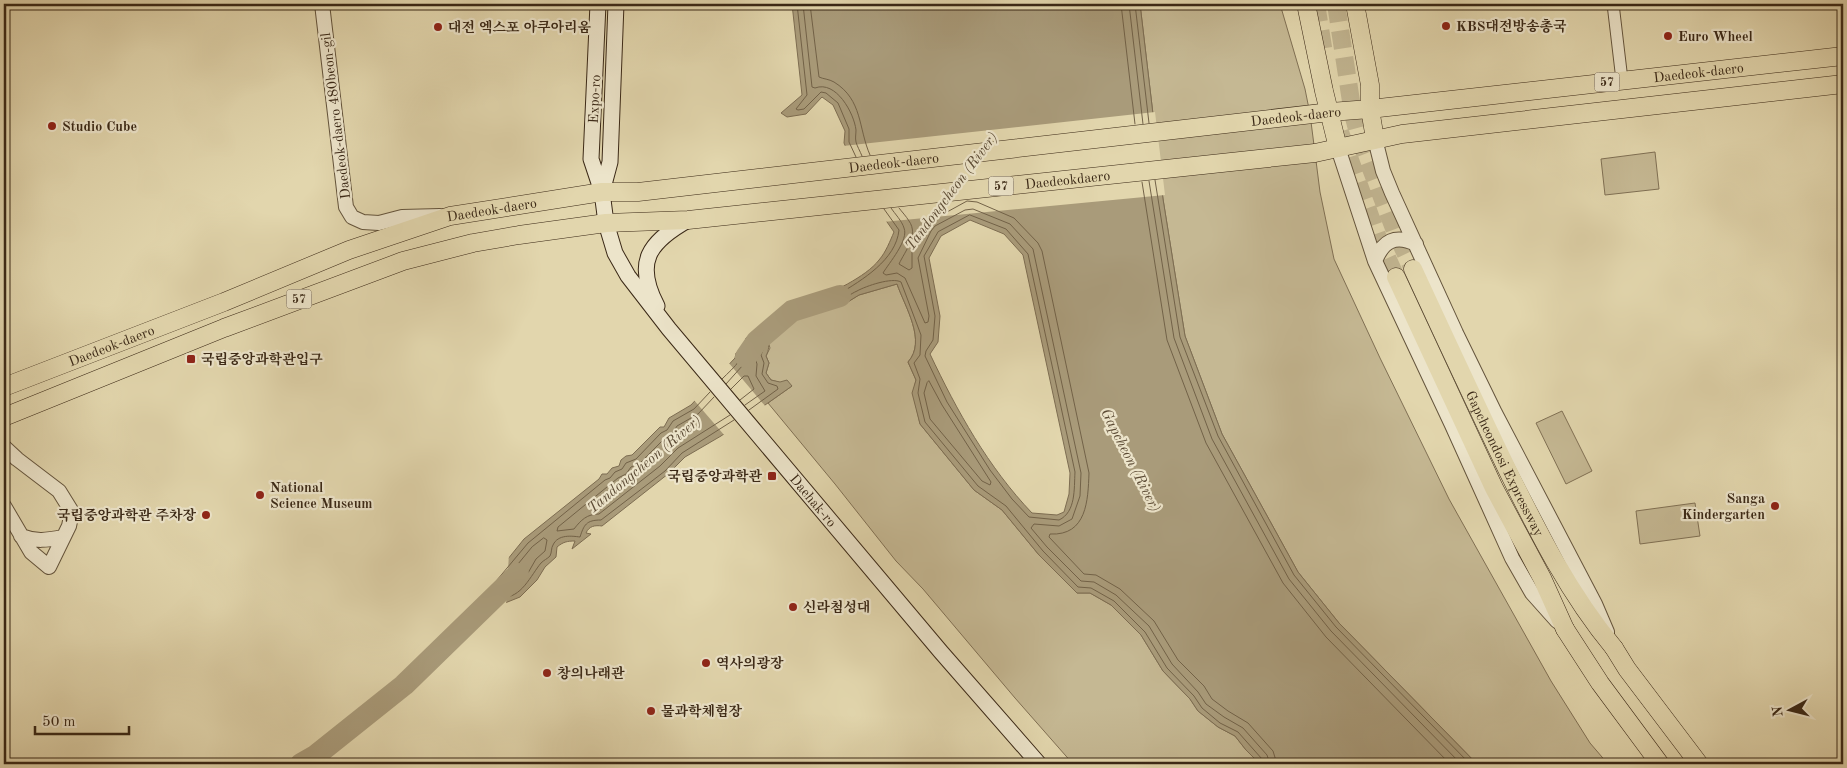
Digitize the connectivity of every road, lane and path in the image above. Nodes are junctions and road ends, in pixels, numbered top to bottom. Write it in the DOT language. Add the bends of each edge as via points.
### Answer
graph roads {
  1 [pos="322,4"];
  2 [pos="598,4"];
  3 [pos="616,4"];
  4 [pos="1306,4"];
  5 [pos="1355,4"];
  6 [pos="1613,4"];
  7 [pos="1843,56"];
  8 [pos="1622,80"];
  9 [pos="1843,84"];
  10 [pos="1370,109"];
  11 [pos="1330,112"];
  12 [pos="1375,139"];
  13 [pos="1338,148"];
  14 [pos="1315,153"];
  15 [pos="602,192"];
  16 [pos="450,216"];
  17 [pos="688,220"];
  18 [pos="640,222"];
  19 [pos="606,223"];
  20 [pos="1416,244"];
  21 [pos="1375,261"];
  22 [pos="1413,269"];
  23 [pos="1396,277"];
  24 [pos="669,329"];
  25 [pos="4,387"];
  26 [pos="4,417"];
  27 [pos="4,447"];
  28 [pos="4,506"];
  29 [pos="21,536"];
  30 [pos="63,537"];
  31 [pos="1565,628"];
  32 [pos="1614,648"];
  33 [pos="1039,764"];
  34 [pos="1660,764"];
  35 [pos="1699,764"];
  1 -- 16 [label="street, Daedeok-daero 480beon-gil" via="346,207 352,217 379,223 402,217"];
  2 -- 15 [label="main road, Expo-ro" via="591,158"];
  3 -- 15 [label="main road, Expo-ro" via="610,162"];
  4 -- 11 [label="main road"];
  5 -- 10 [label="main road" via="1370,86"];
  6 -- 8 [label="street"];
  7 -- 8 [label="main road, Daedeok-daero / 57"];
  8 -- 10 [label="main road, Daedeok-daero / 57"];
  9 -- 12 [label="main road, Daedeok-daero / 57"];
  10 -- 11 [label="main road, Daedeok-daero / 57"];
  10 -- 12 [label="main road"];
  11 -- 13 [label="main road"];
  11 -- 15 [label="main road, Daedeok-daero / 57" via="638,192"];
  12 -- 13 [label="main road, Daedeok-daero / 57"];
  12 -- 20 [label="street" via="1383,171"];
  13 -- 14 [label="main road, Daedeok-daero / 57"];
  13 -- 21 [label="street"];
  14 -- 17 [label="main road, Daedeokdaero / 57"];
  15 -- 16 [label="main road, Daedeok-daero / 57"];
  15 -- 19 [label="main road, Expo-ro"];
  16 -- 25 [label="main road, Daedeok-daero / 57" via="349,250"];
  17 -- 18 [label="main road, Daedeokdaero / 57"];
  17 -- 24 [label="main road" via="668,231 647,256 646,274 651,295"];
  18 -- 19 [label="main road, Daedeok-daero / 57"];
  19 -- 24 [label="main road, Daehak-ro" via="615,253 628,276"];
  19 -- 26 [label="main road, Daedeok-daero / 57" via="473,243 403,261 224,328"];
  20 -- 21 [label="street" via="1397,240 1388,242 1379,249"];
  20 -- 32 [label="street" via="1474,369 1595,604"];
  21 -- 31 [label="street" via="1512,558 1532,593"];
  22 -- 32 [label="main road, Gapcheondosi Expressway" via="1545,546 1591,620"];
  23 -- 31 [label="main road, Gapcheondosi Expressway" via="1490,480"];
  24 -- 33 [label="main road, Daehak-ro"];
  27 -- 30 [label="street" via="59,491 66,501 72,512"];
  28 -- 29 [label="street"];
  29 -- 30 [label="street" via="32,541"];
  29 -- 30 [label="street" via="31,552 49,567"];
  31 -- 34 [label="main road, Gapcheondosi Expressway" via="1600,683"];
  32 -- 35 [label="main road, Gapcheondosi Expressway"];
}
